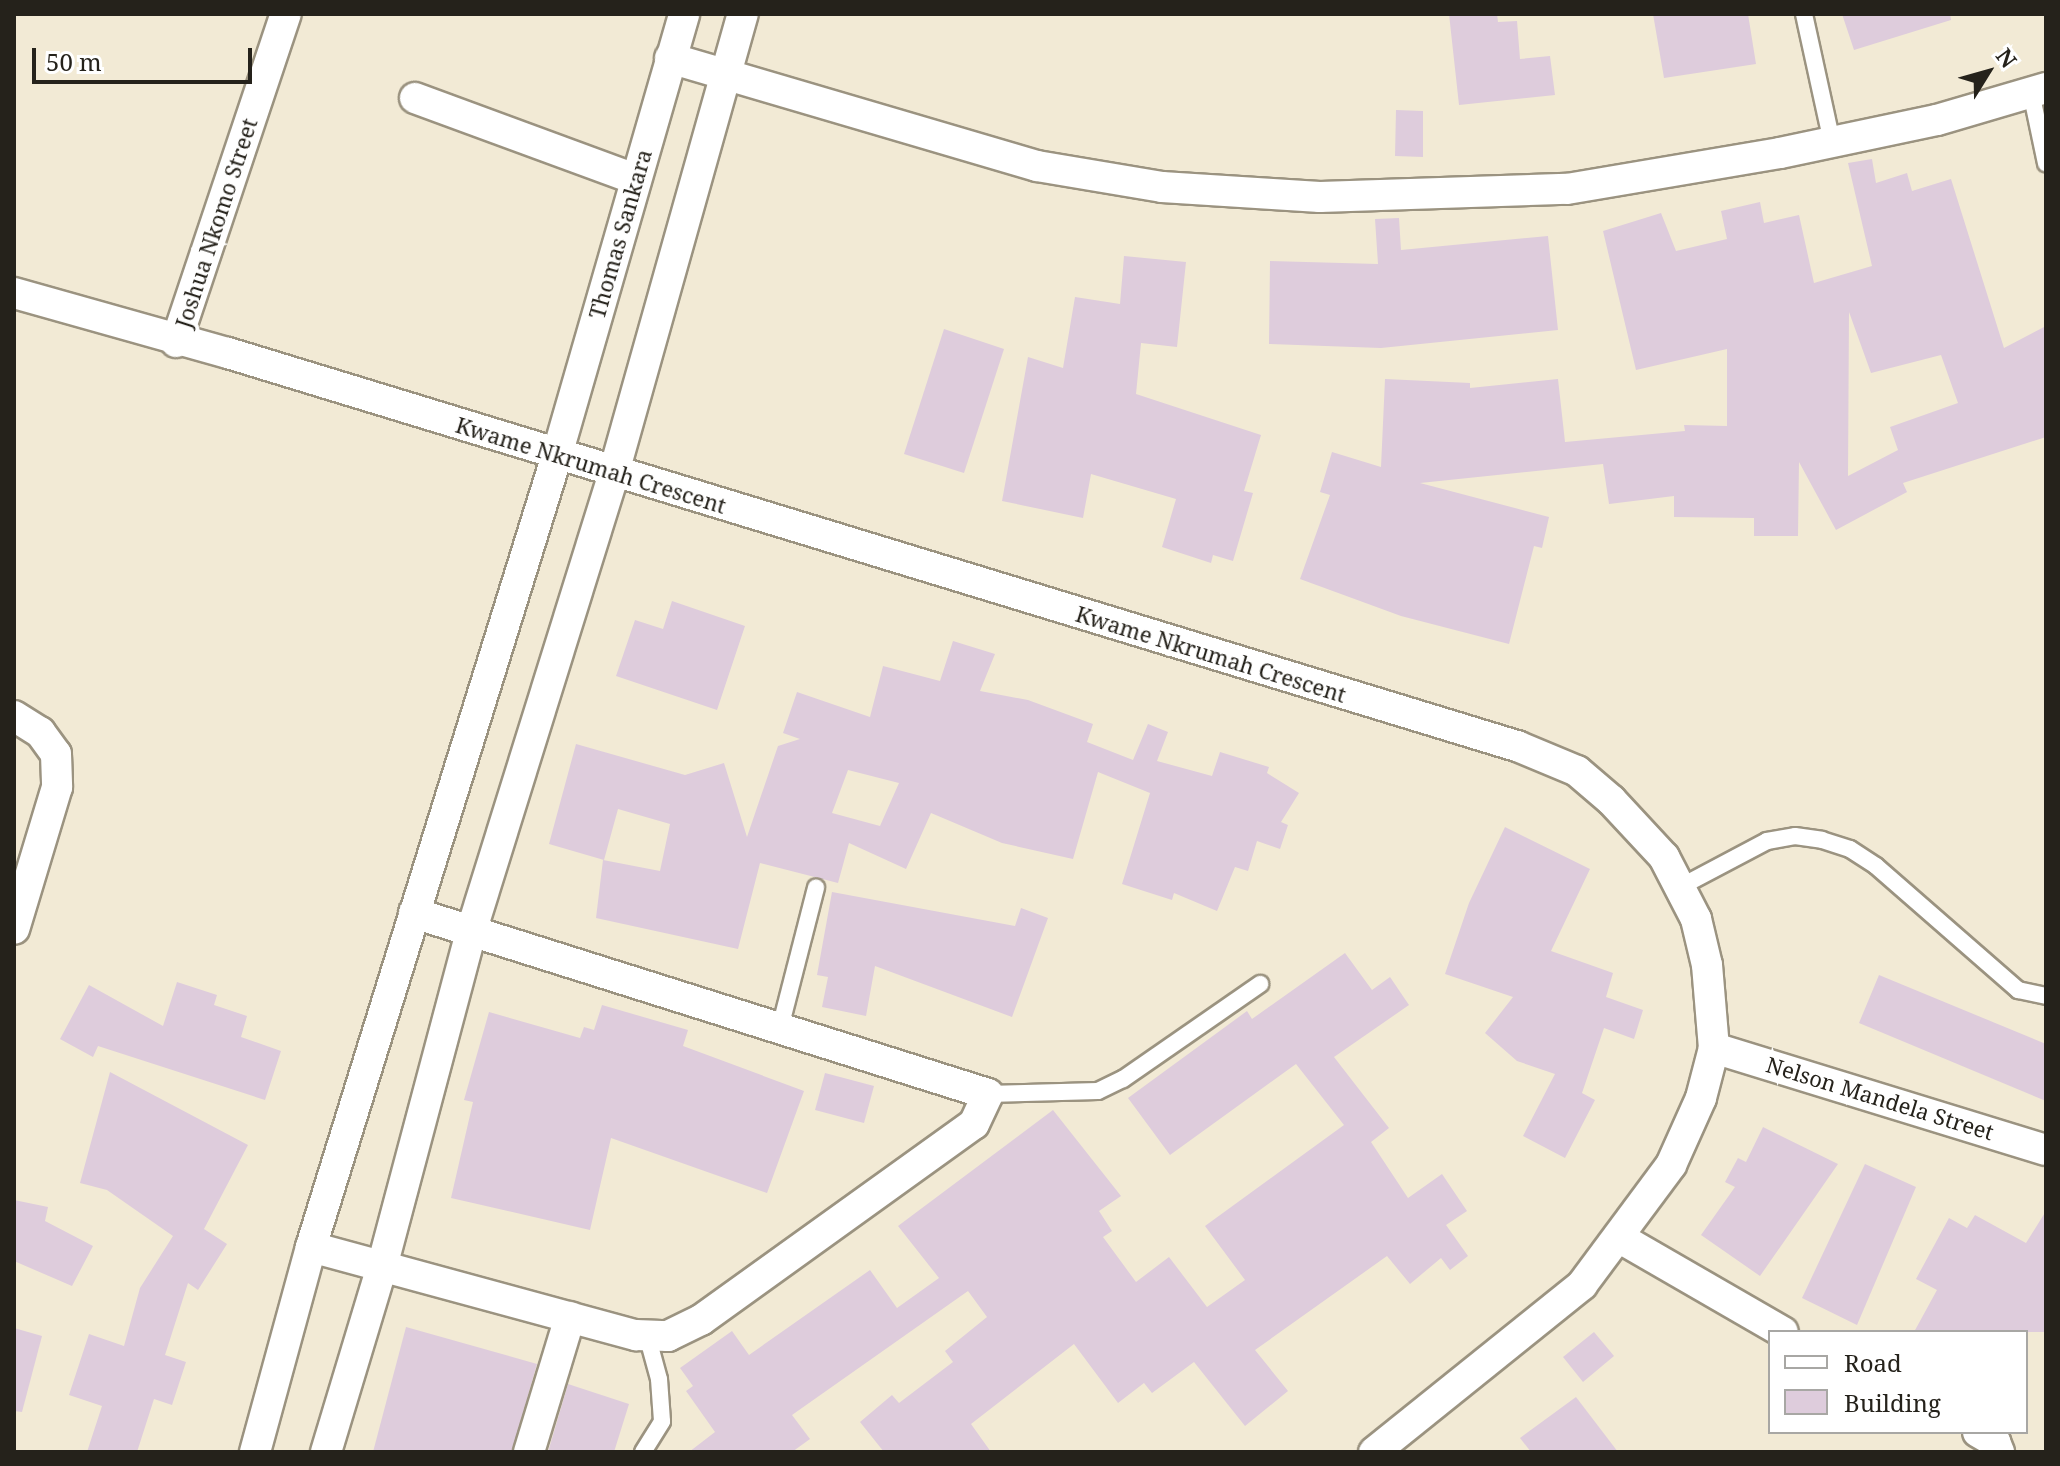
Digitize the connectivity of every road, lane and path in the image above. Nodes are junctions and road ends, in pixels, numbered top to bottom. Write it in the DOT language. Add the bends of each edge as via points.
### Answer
graph roads {
  1 [pos="286,14"];
  2 [pos="684,14"];
  3 [pos="743,14"];
  4 [pos="1804,14"];
  5 [pos="670,58"];
  6 [pos="724,74"];
  7 [pos="2038,90"];
  8 [pos="415,98"];
  9 [pos="1832,142"];
  10 [pos="2046,163"];
  11 [pos="635,179"];
  12 [pos="14,293"];
  13 [pos="176,342"];
  14 [pos="557,455"];
  15 [pos="614,472"];
  16 [pos="14,716"];
  17 [pos="1682,886"];
  18 [pos="816,888"];
  19 [pos="414,913"];
  20 [pos="14,929"];
  21 [pos="472,929"];
  22 [pos="1260,984"];
  23 [pos="2046,996"];
  24 [pos="780,1028"];
  25 [pos="1714,1048"];
  26 [pos="988,1094"];
  27 [pos="2046,1150"];
  28 [pos="1620,1238"];
  29 [pos="311,1247"];
  30 [pos="383,1263"];
  31 [pos="570,1317"];
  32 [pos="1780,1330"];
  33 [pos="647,1335"];
  34 [pos="1981,1434"];
  35 [pos="255,1452"];
  36 [pos="326,1452"];
  37 [pos="529,1452"];
  38 [pos="643,1452"];
  39 [pos="1374,1452"];
  40 [pos="1999,1452"];
  1 -- 13 [label="street, Joshua Nkomo Street"];
  2 -- 5 [label="street, Thomas Sankara"];
  3 -- 6 [label="street"];
  4 -- 9 [label="lane"];
  5 -- 6 [label="street"];
  5 -- 11 [label="street, Thomas Sankara"];
  6 -- 9 [label="street" via="1037,166 1162,187 1320,197 1567,189"];
  6 -- 15 [label="street"];
  7 -- 9 [label="street"];
  7 -- 10 [label="lane"];
  8 -- 11 [label="street"];
  11 -- 14 [label="street, Thomas Sankara"];
  12 -- 13 [label="street, Kwame Nkrumah Crescent"];
  13 -- 14 [label="street, Kwame Nkrumah Crescent"];
  14 -- 15 [label="street, Kwame Nkrumah Crescent"];
  14 -- 19 [label="street, Thomas Sankara"];
  15 -- 17 [label="street, Kwame Nkrumah Crescent" via="1517,746 1577,771 1639,825"];
  15 -- 21 [label="street"];
  16 -- 20 [label="street" via="40,732 56,754 57,787"];
  17 -- 23 [label="lane" via="1767,841 1795,836 1822,840 1850,849 1876,866 2018,990"];
  17 -- 25 [label="street, Kwame Nkrumah Crescent" via="1707,965"];
  18 -- 24 [label="lane"];
  19 -- 21 [label="street"];
  19 -- 29 [label="street, Thomas Sankara"];
  21 -- 24 [label="street"];
  21 -- 30 [label="street"];
  22 -- 26 [label="lane" via="1098,1091"];
  24 -- 26 [label="street"];
  25 -- 27 [label="street, Nelson Mandela Street"];
  25 -- 28 [label="street, Kwame Nkrumah Crescent" via="1701,1098 1671,1165"];
  26 -- 33 [label="street" via="974,1124 701,1320 668,1336"];
  28 -- 32 [label="street"];
  28 -- 39 [label="street, Kwame Nkrumah Crescent" via="1582,1285"];
  29 -- 30 [label="street"];
  29 -- 35 [label="street, Thomas Sankara"];
  30 -- 31 [label="street"];
  30 -- 36 [label="street"];
  31 -- 33 [label="street"];
  31 -- 37 [label="street"];
  33 -- 38 [label="lane" via="659,1379 662,1421"];
  34 -- 40 [label="street" via="1995,1442"];
}
